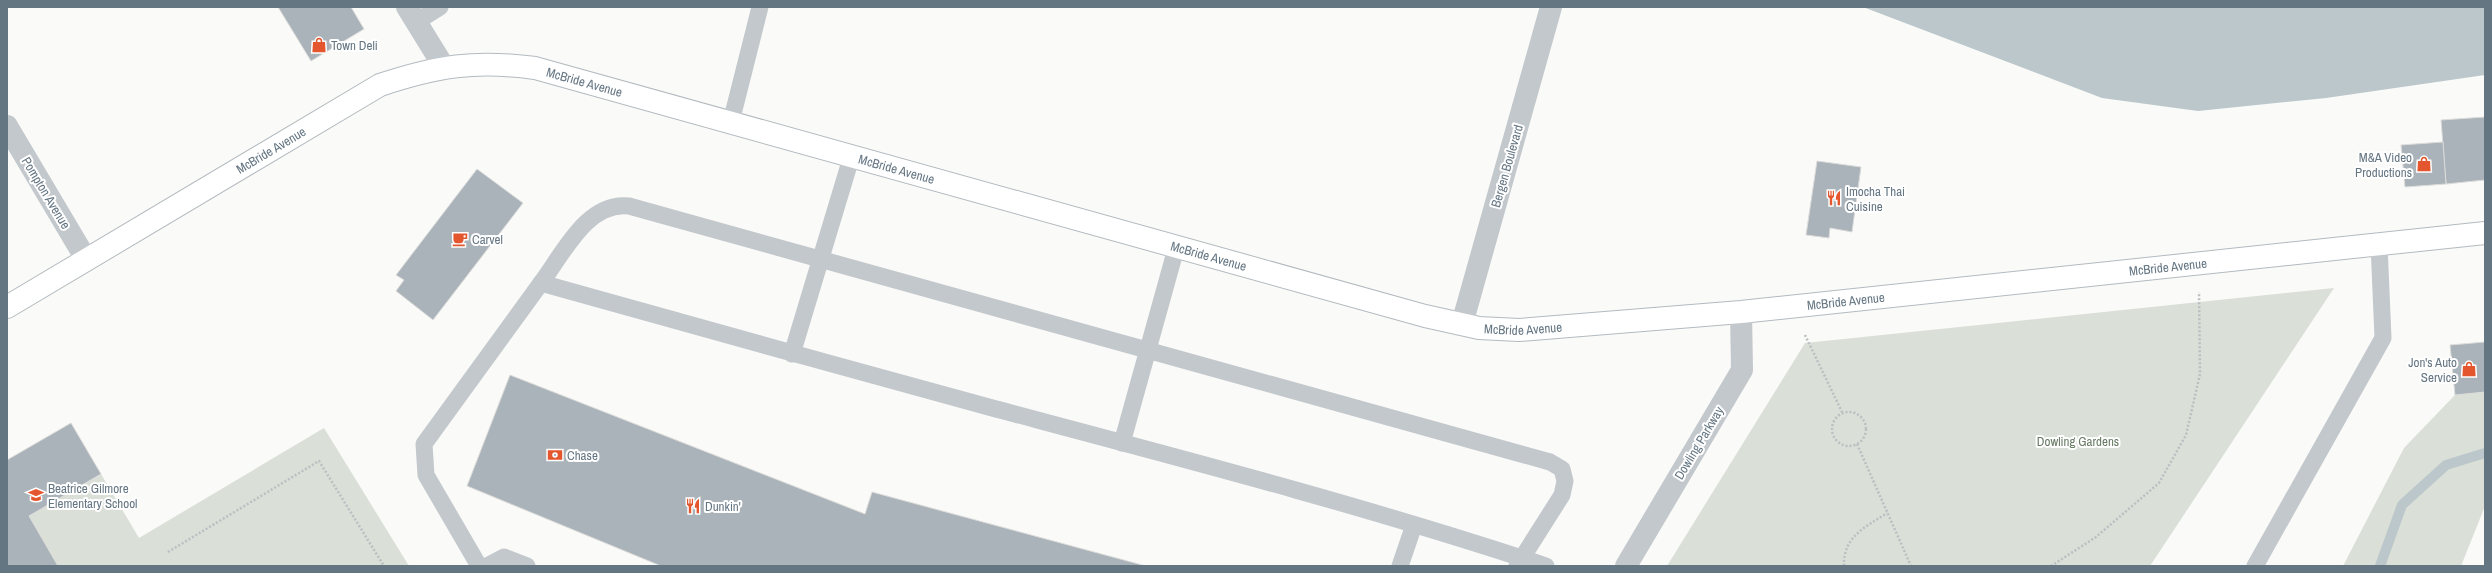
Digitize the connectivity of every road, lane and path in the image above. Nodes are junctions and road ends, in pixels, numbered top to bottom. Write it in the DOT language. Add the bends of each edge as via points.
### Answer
graph roads {
  1 [pos="440,7"];
  2 [pos="760,7"];
  3 [pos="1551,7"];
  4 [pos="412,14"];
  5 [pos="444,67"];
  6 [pos="731,122"];
  7 [pos="7,126"];
  8 [pos="852,155"];
  9 [pos="2485,233"];
  10 [pos="2379,244"];
  11 [pos="1177,245"];
  12 [pos="820,258"];
  13 [pos="86,259"];
  14 [pos="2199,264"];
  15 [pos="541,283"];
  16 [pos="1792,306"];
  17 [pos="7,307"];
  18 [pos="1741,312"];
  19 [pos="1462,324"];
  20 [pos="1148,348"];
  21 [pos="792,354"];
  22 [pos="1843,414"];
  23 [pos="1122,443"];
  24 [pos="1857,444"];
  25 [pos="1887,513"];
  26 [pos="1414,525"];
  27 [pos="168,552"];
  28 [pos="1519,562"];
  29 [pos="384,566"];
  30 [pos="479,566"];
  31 [pos="487,566"];
  32 [pos="527,566"];
  33 [pos="1400,566"];
  34 [pos="1546,566"];
  35 [pos="1626,566"];
  36 [pos="1844,566"];
  37 [pos="1911,566"];
  38 [pos="2051,566"];
  39 [pos="2255,566"];
  1 -- 4 [label="lane"];
  2 -- 6 [label="lane"];
  3 -- 19 [label="street, Bergen Boulevard"];
  4 -- 5 [label="street"];
  5 -- 6 [label="main road, McBride Avenue" via="479,63 535,68"];
  5 -- 13 [label="main road, McBride Avenue" via="380,85"];
  6 -- 8 [label="main road, McBride Avenue"];
  7 -- 13 [label="street, Pompton Avenue"];
  8 -- 11 [label="main road, McBride Avenue"];
  8 -- 12 [label="lane"];
  9 -- 10 [label="main road, McBride Avenue"];
  10 -- 14 [label="main road, McBride Avenue"];
  10 -- 39 [label="lane" via="2383,338"];
  11 -- 19 [label="main road, McBride Avenue"];
  11 -- 20 [label="lane"];
  12 -- 15 [label="lane" via="619,204 608,206 594,214"];
  12 -- 20 [label="lane"];
  12 -- 21 [label="lane"];
  13 -- 17 [label="main road, McBride Avenue"];
  14 -- 16 [label="main road, McBride Avenue"];
  14 -- 38 [label="path" via="2200,374 2186,434 2159,483 2096,536"];
  15 -- 21 [label="lane"];
  15 -- 30 [label="lane" via="424,444 426,474"];
  16 -- 18 [label="main road, McBride Avenue"];
  16 -- 22 [label="path"];
  18 -- 19 [label="main road, McBride Avenue" via="1519,330 1479,328"];
  18 -- 35 [label="street, Dowling Parkway" via="1742,370"];
  20 -- 23 [label="lane"];
  20 -- 28 [label="lane" via="1550,462 1562,469 1565,482 1562,495"];
  21 -- 23 [label="lane"];
  22 -- 24 [label="path" via="1854,413 1863,420 1864,436"];
  22 -- 24 [label="path" via="1833,425 1834,436 1841,444"];
  23 -- 26 [label="lane"];
  24 -- 25 [label="path"];
  25 -- 36 [label="path" via="1854,535 1843,553"];
  25 -- 37 [label="path"];
  26 -- 28 [label="lane"];
  26 -- 33 [label="lane"];
  27 -- 29 [label="path" via="319,461"];
  28 -- 34 [label="lane"];
  31 -- 32 [label="lane" via="504,557"];
}
